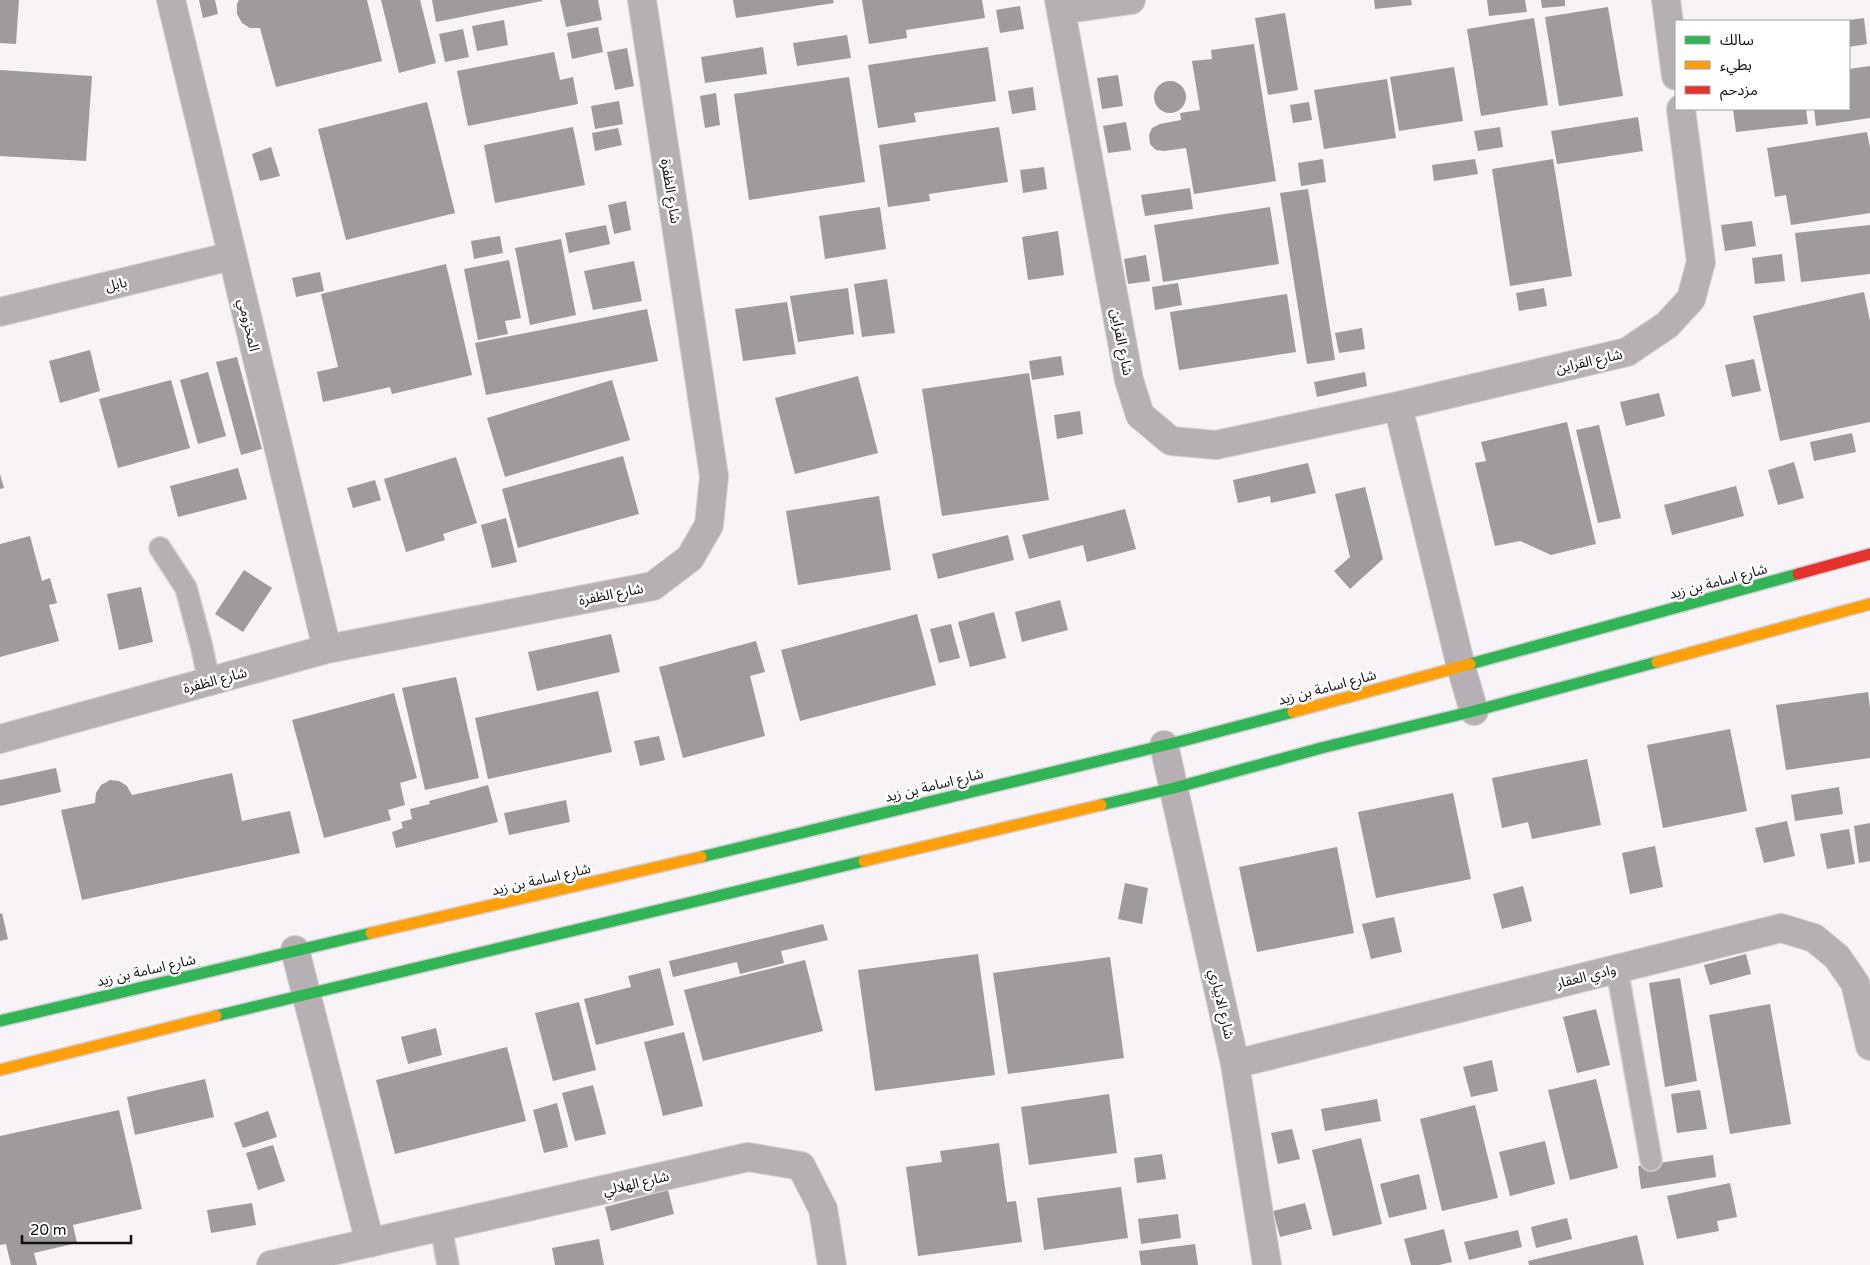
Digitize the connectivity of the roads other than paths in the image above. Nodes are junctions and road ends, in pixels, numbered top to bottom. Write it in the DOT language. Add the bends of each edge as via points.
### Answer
graph roads {
  1 [pos="171,0"];
  2 [pos="642,0"];
  3 [pos="1131,0"];
  4 [pos="1666,0"];
  5 [pos="1060,5"];
  6 [pos="1675,68"];
  7 [pos="1681,110"];
  8 [pos="232,256"];
  9 [pos="0,312"];
  10 [pos="1398,406"];
  11 [pos="160,548"];
  12 [pos="1870,554"];
  13 [pos="1870,604"];
  14 [pos="326,649"];
  15 [pos="1461,667"];
  16 [pos="209,682"];
  17 [pos="1474,711"];
  18 [pos="0,740"];
  19 [pos="1164,745"];
  20 [pos="1174,788"];
  21 [pos="295,950"];
  22 [pos="1617,968"];
  23 [pos="305,994"];
  24 [pos="0,1021"];
  25 [pos="1870,1046"];
  26 [pos="1235,1064"];
  27 [pos="0,1070"];
  28 [pos="1651,1160"];
  29 [pos="441,1227"];
  30 [pos="370,1243"];
  31 [pos="271,1265"];
  32 [pos="448,1265"];
  33 [pos="832,1265"];
  34 [pos="1267,1265"];
  1 -- 8 [label="street, المخزومي"];
  2 -- 14 [label="street, شارع الظفرة" via="714,476 709,525 690,558 653,586"];
  3 -- 5 [label="street"];
  4 -- 6 [label="street"];
  5 -- 10 [label="street, شارع القراين" via="1128,380 1140,415 1171,441 1216,445"];
  7 -- 10 [label="street, شارع القراين" via="1701,262 1691,298 1667,325 1628,352"];
  8 -- 9 [label="street, بابل"];
  8 -- 14 [label="street, المخزومي"];
  10 -- 15 [label="street"];
  11 -- 16 [label="lane" via="186,588"];
  12 -- 15 [label="street, شارع اسامة بن زيد"];
  13 -- 17 [label="street"];
  14 -- 16 [label="street, شارع الظفرة"];
  15 -- 17 [label="street"];
  15 -- 19 [label="street, شارع اسامة بن زيد"];
  16 -- 18 [label="street, شارع الظفرة"];
  17 -- 20 [label="street"];
  19 -- 20 [label="street, شارع الابياري"];
  19 -- 21 [label="street, شارع اسامة بن زيد"];
  20 -- 23 [label="street"];
  20 -- 26 [label="street, شارع الابياري"];
  21 -- 23 [label="street"];
  21 -- 24 [label="street, شارع اسامة بن زيد"];
  22 -- 25 [label="street, وادي العقار" via="1781,928 1814,938 1837,956 1855,983"];
  22 -- 26 [label="street, وادي العقار"];
  22 -- 28 [label="lane"];
  23 -- 27 [label="street"];
  23 -- 30 [label="street"];
  26 -- 34 [label="street, شارع الابياري"];
  29 -- 30 [label="street, شارع الهلالي"];
  29 -- 32 [label="lane"];
  29 -- 33 [label="street, شارع الهلالي" via="748,1157 801,1166 823,1209"];
  30 -- 31 [label="street, شارع الهلالي"];
}
